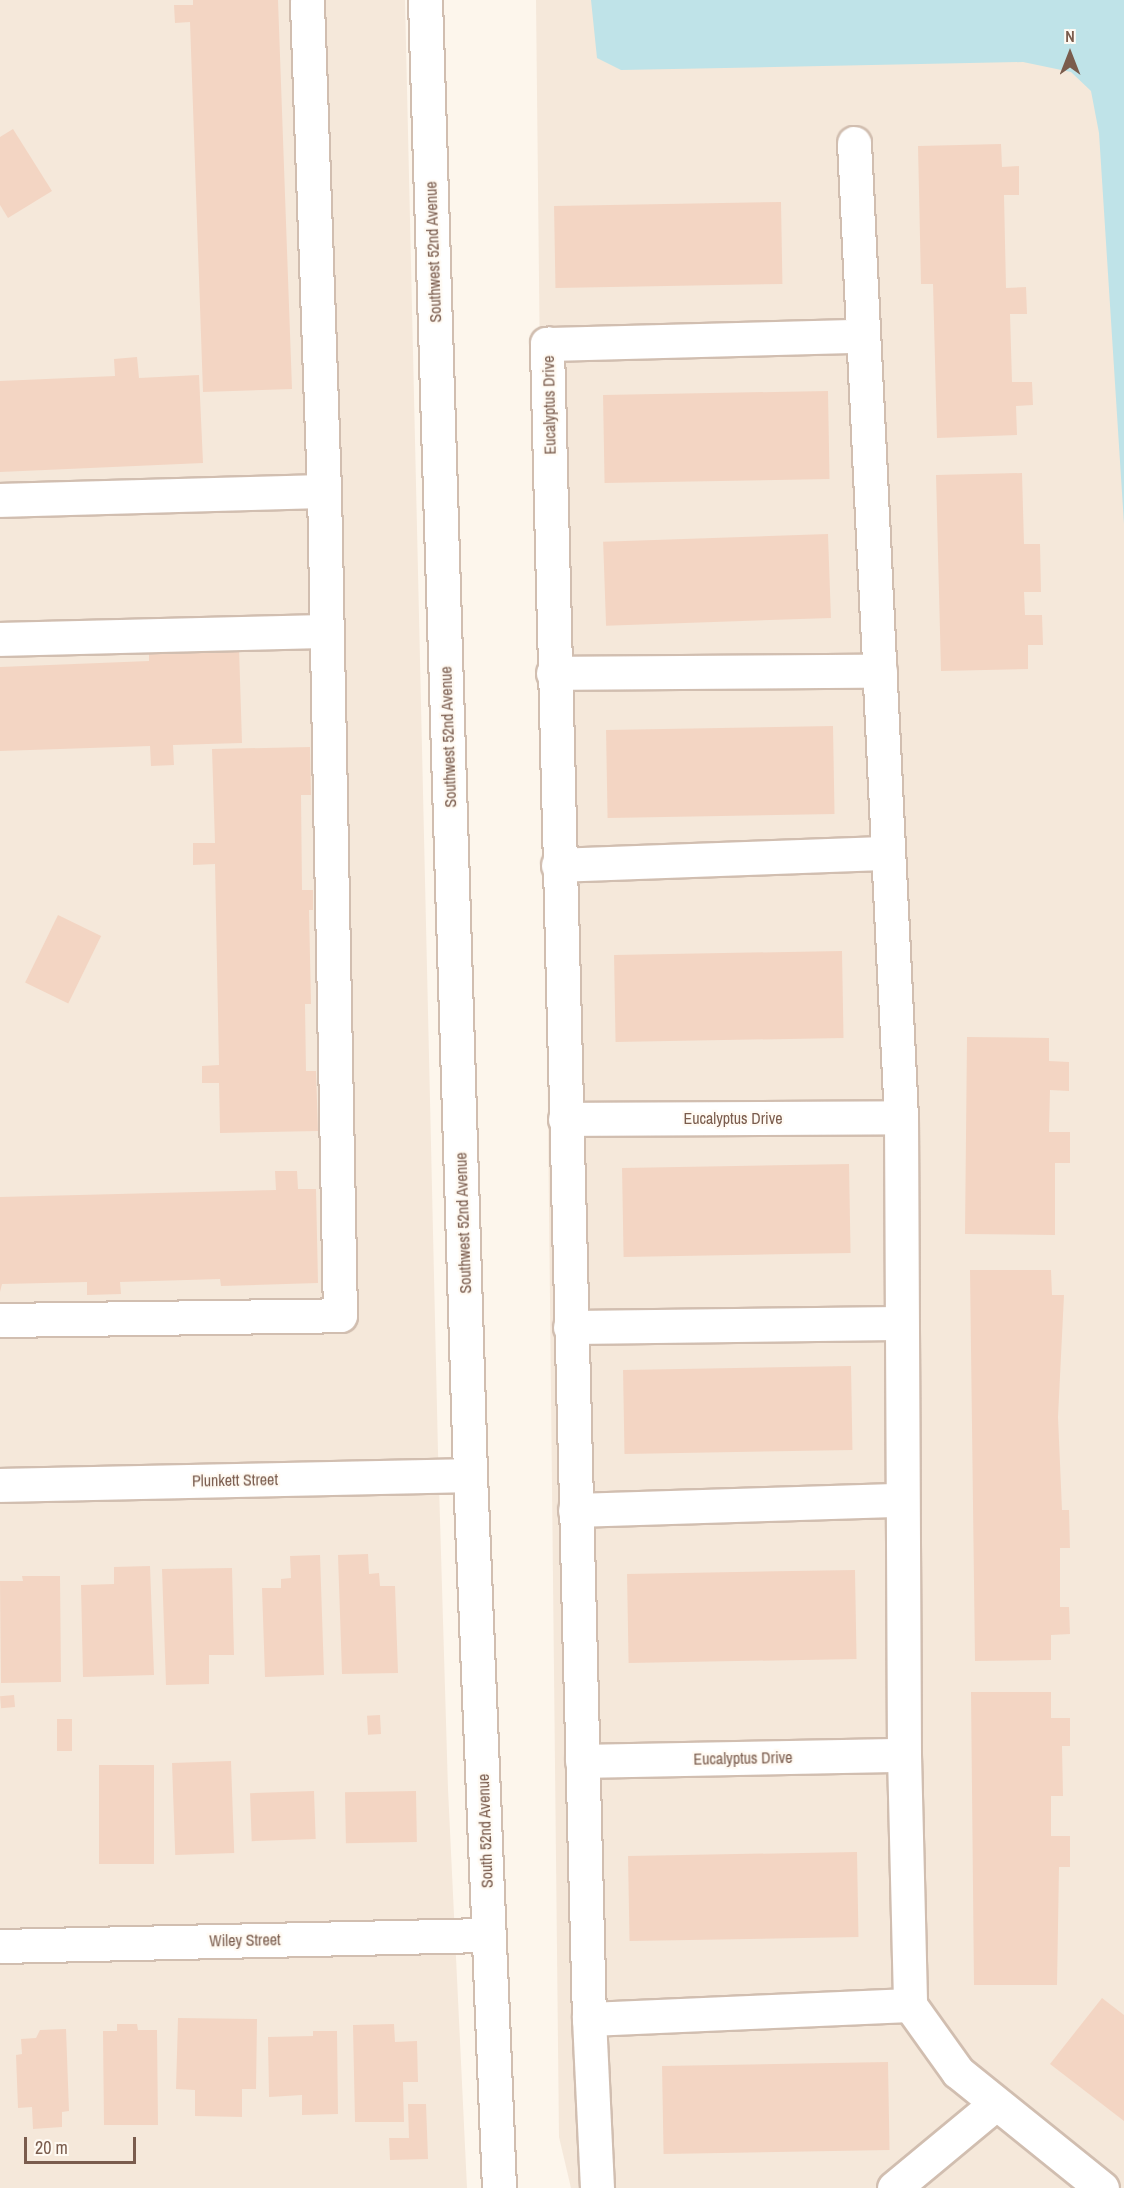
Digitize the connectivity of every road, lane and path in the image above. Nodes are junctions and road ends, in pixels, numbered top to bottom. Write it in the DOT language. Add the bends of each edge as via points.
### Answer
graph roads {
  1 [pos="307,0"];
  2 [pos="425,0"];
  3 [pos="854,143"];
  4 [pos="863,336"];
  5 [pos="324,491"];
  6 [pos="0,500"];
  7 [pos="327,631"];
  8 [pos="0,639"];
  9 [pos="880,671"];
  10 [pos="553,673"];
  11 [pos="887,853"];
  12 [pos="558,865"];
  13 [pos="900,1117"];
  14 [pos="565,1119"];
  15 [pos="0,1320"];
  16 [pos="901,1323"];
  17 [pos="570,1327"];
  18 [pos="470,1475"];
  19 [pos="0,1485"];
  20 [pos="902,1500"];
  21 [pos="575,1510"];
  22 [pos="904,1755"];
  23 [pos="582,1761"];
  24 [pos="489,1935"];
  25 [pos="0,1946"];
  26 [pos="909,2005"];
  27 [pos="588,2019"];
  28 [pos="995,2104"];
  29 [pos="499,2188"];
  30 [pos="597,2188"];
  31 [pos="894,2188"];
  32 [pos="1102,2188"];
  1 -- 5 [label="street"];
  2 -- 18 [label="street, Southwest 52nd Avenue"];
  3 -- 4 [label="street"];
  4 -- 9 [label="street"];
  4 -- 10 [label="street, Eucalyptus Drive" via="547,344"];
  5 -- 6 [label="street"];
  5 -- 7 [label="street"];
  7 -- 8 [label="street"];
  7 -- 15 [label="street" via="340,1315"];
  9 -- 10 [label="street"];
  9 -- 11 [label="street"];
  10 -- 12 [label="street, Eucalyptus Drive"];
  11 -- 12 [label="street"];
  11 -- 13 [label="street"];
  12 -- 14 [label="street, Eucalyptus Drive"];
  13 -- 14 [label="street, Eucalyptus Drive"];
  13 -- 16 [label="street"];
  14 -- 17 [label="street, Eucalyptus Drive"];
  16 -- 17 [label="street"];
  16 -- 20 [label="street"];
  17 -- 21 [label="street, Eucalyptus Drive"];
  18 -- 19 [label="street, Plunkett Street"];
  18 -- 24 [label="street, South 52nd Avenue"];
  20 -- 21 [label="street"];
  20 -- 22 [label="street"];
  21 -- 23 [label="street, Eucalyptus Drive"];
  22 -- 23 [label="street, Eucalyptus Drive"];
  22 -- 26 [label="street"];
  23 -- 27 [label="street, Eucalyptus Drive"];
  24 -- 25 [label="street, Wiley Street"];
  24 -- 29 [label="street, South 52nd Avenue"];
  26 -- 27 [label="street"];
  26 -- 28 [label="street" via="958,2072"];
  27 -- 30 [label="street, Eucalyptus Drive"];
  28 -- 31 [label="street"];
  28 -- 32 [label="street"];
}
